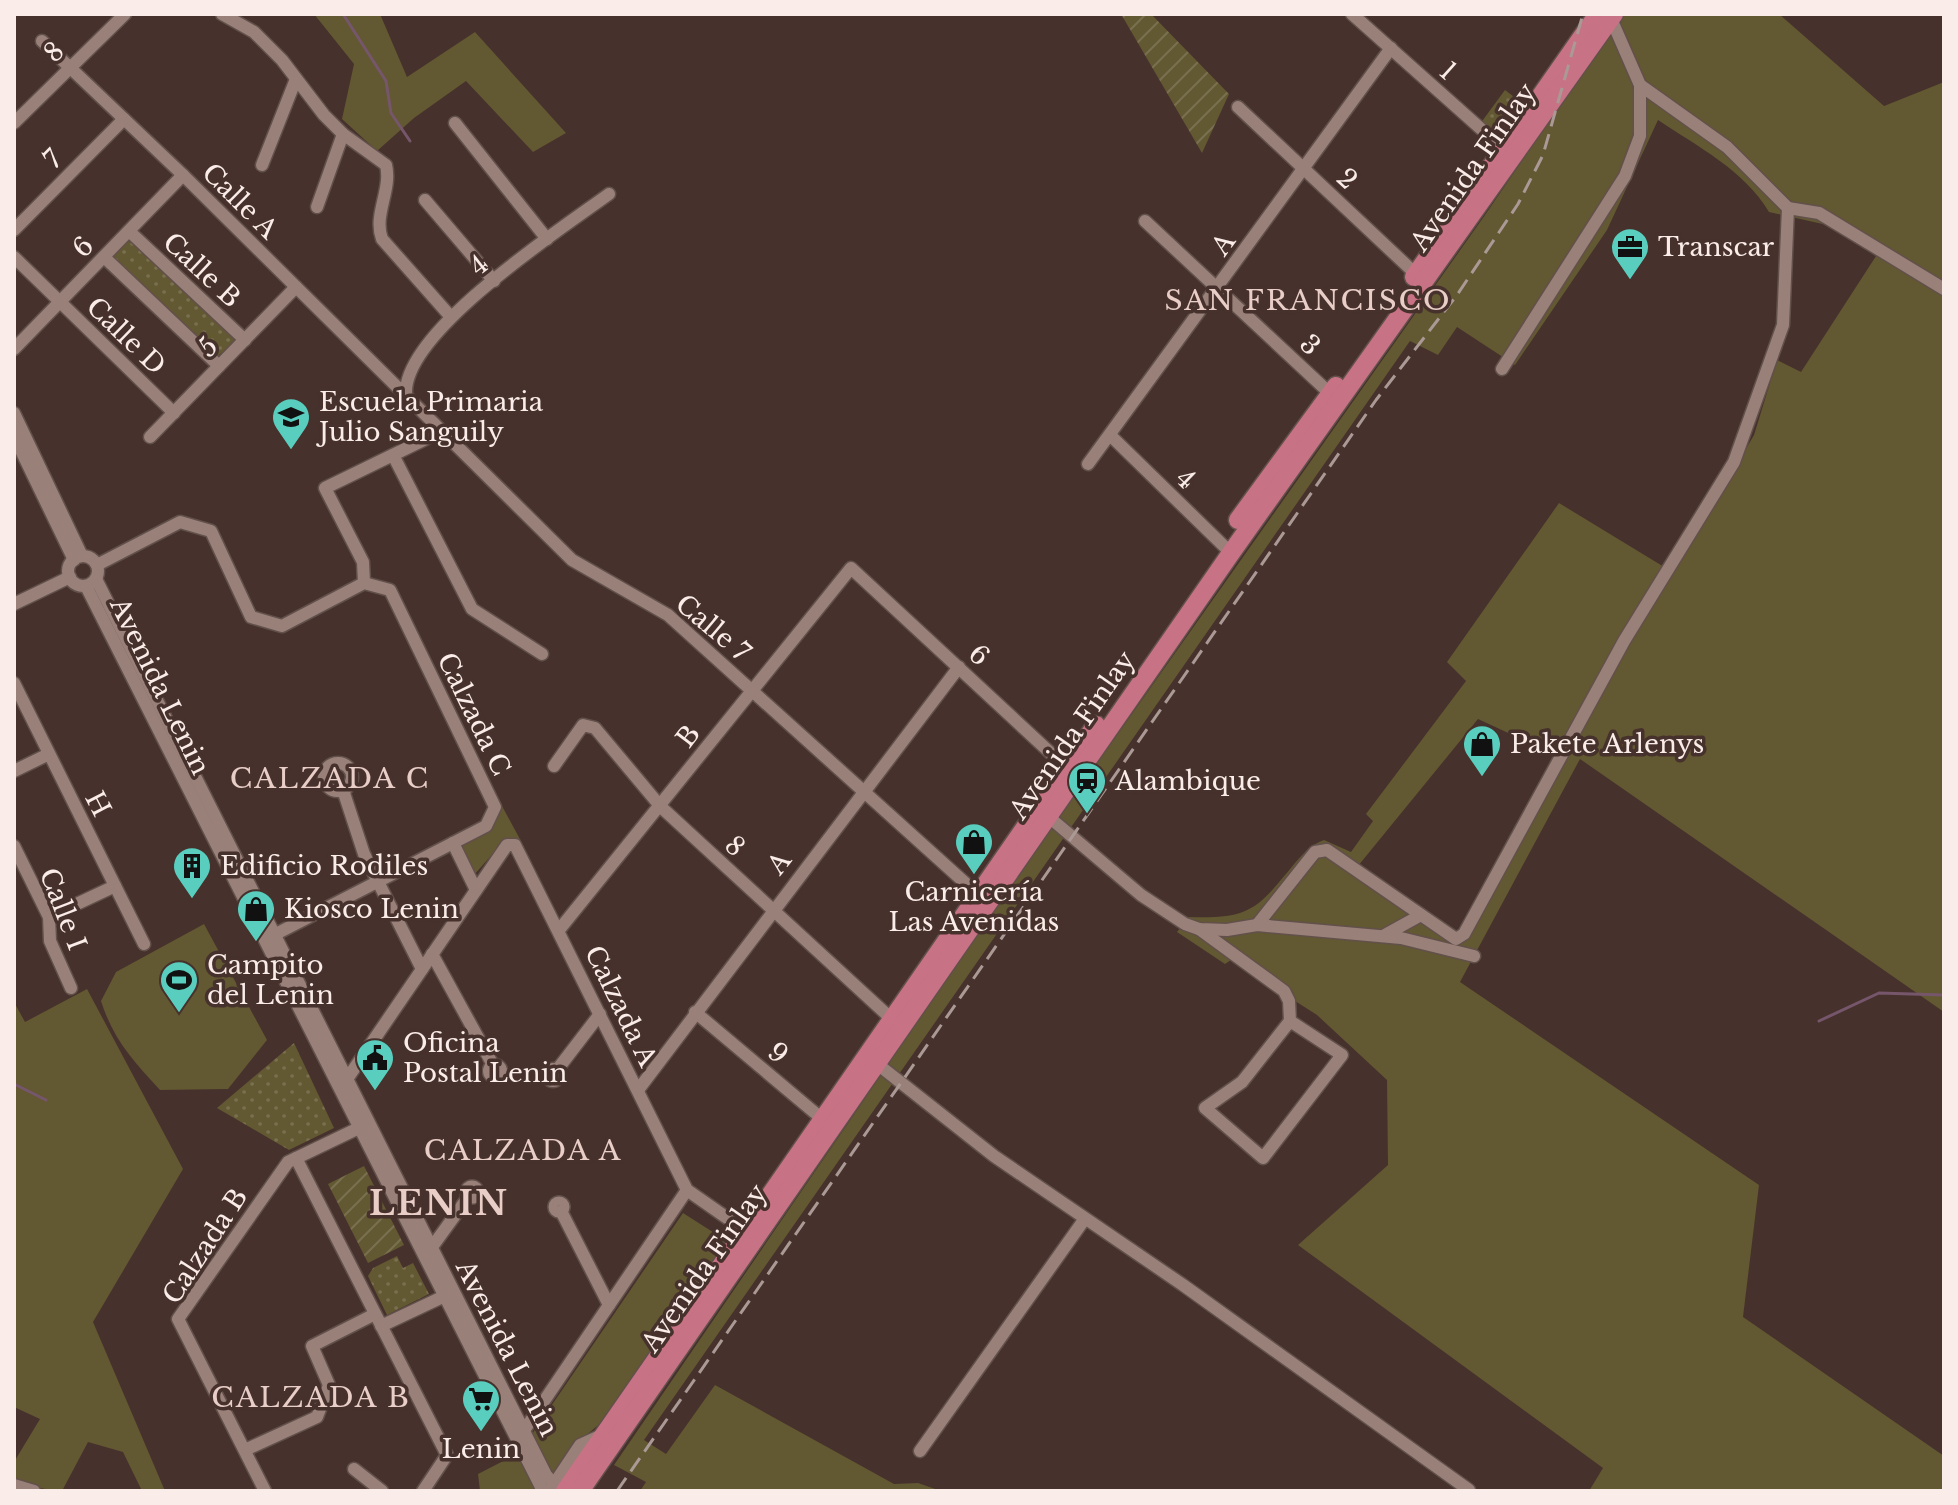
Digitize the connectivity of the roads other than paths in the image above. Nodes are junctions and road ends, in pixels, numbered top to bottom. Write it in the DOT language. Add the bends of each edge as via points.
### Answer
graph roads {
  1 [pos="125,14"];
  2 [pos="222,14"];
  3 [pos="1608,15"];
  4 [pos="1358,16"];
  5 [pos="42,41"];
  6 [pos="1391,48"];
  7 [pos="70,67"];
  8 [pos="296,79"];
  9 [pos="1640,85"];
  10 [pos="1238,107"];
  11 [pos="124,119"];
  12 [pos="14,123"];
  13 [pos="455,123"];
  14 [pos="343,134"];
  15 [pos="1507,153"];
  16 [pos="262,165"];
  17 [pos="1304,169"];
  18 [pos="183,175"];
  19 [pos="609,194"];
  20 [pos="425,200"];
  21 [pos="317,207"];
  22 [pos="1788,208"];
  23 [pos="1145,221"];
  24 [pos="14,230"];
  25 [pos="129,231"];
  26 [pos="547,239"];
  27 [pos="14,257"];
  28 [pos="104,257"];
  29 [pos="1420,278"];
  30 [pos="494,281"];
  31 [pos="296,287"];
  32 [pos="1218,288"];
  33 [pos="1944,289"];
  34 [pos="61,302"];
  35 [pos="451,317"];
  36 [pos="245,340"];
  37 [pos="14,349"];
  38 [pos="219,366"];
  39 [pos="1502,369"];
  40 [pos="406,394"];
  41 [pos="1335,398"];
  42 [pos="14,413"];
  43 [pos="174,413"];
  44 [pos="442,431"];
  45 [pos="14,436"];
  46 [pos="1111,436"];
  47 [pos="150,437"];
  48 [pos="393,455"];
  49 [pos="1088,464"];
  50 [pos="1226,548"];
  51 [pos="78,558"];
  52 [pos="97,565"];
  53 [pos="851,568"];
  54 [pos="70,577"];
  55 [pos="91,582"];
  56 [pos="364,583"];
  57 [pos="14,604"];
  58 [pos="542,654"];
  59 [pos="959,667"];
  60 [pos="14,683"];
  61 [pos="752,691"];
  62 [pos="49,754"];
  63 [pos="554,766"];
  64 [pos="14,771"];
  65 [pos="1070,772"];
  66 [pos="343,790"];
  67 [pos="863,791"];
  68 [pos="661,807"];
  69 [pos="1043,811"];
  70 [pos="453,843"];
  71 [pos="14,846"];
  72 [pos="378,880"];
  73 [pos="115,886"];
  74 [pos="476,890"];
  75 [pos="983,898"];
  76 [pos="771,910"];
  77 [pos="1421,915"];
  78 [pos="49,917"];
  79 [pos="1257,925"];
  80 [pos="1199,929"];
  81 [pos="559,930"];
  82 [pos="1383,936"];
  83 [pos="268,938"];
  84 [pos="144,944"];
  85 [pos="432,954"];
  86 [pos="1474,956"];
  87 [pos="422,969"];
  88 [pos="71,988"];
  89 [pos="695,1012"];
  90 [pos="600,1014"];
  91 [pos="1290,1021"];
  92 [pos="896,1022"];
  93 [pos="871,1059"];
  94 [pos="493,1065"];
  95 [pos="557,1070"];
  96 [pos="347,1078"];
  97 [pos="638,1090"];
  98 [pos="338,1091"];
  99 [pos="827,1124"];
  100 [pos="364,1126"];
  101 [pos="296,1158"];
  102 [pos="687,1190"];
  103 [pos="469,1196"];
  104 [pos="561,1211"];
  105 [pos="1084,1220"];
  106 [pos="750,1234"];
  107 [pos="432,1247"];
  108 [pos="449,1294"];
  109 [pos="609,1305"];
  110 [pos="375,1314"];
  111 [pos="381,1326"];
  112 [pos="521,1435"];
  113 [pos="245,1450"];
  114 [pos="920,1451"];
  115 [pos="354,1469"];
  116 [pos="14,1485"];
  117 [pos="554,1490"];
  118 [pos="1469,1490"];
  119 [pos="34,1491"];
  120 [pos="265,1491"];
  121 [pos="382,1491"];
  122 [pos="423,1491"];
  123 [pos="580,1491"];
  1 -- 7 [label="street, 8"];
  2 -- 8 [label="street" via="254,32"];
  3 -- 9 [label="street"];
  3 -- 15 [label="highway, Avenida Finlay"];
  4 -- 6 [label="street, 1"];
  5 -- 7 [label="street, Calle A"];
  6 -- 15 [label="street, 1"];
  6 -- 17 [label="street, A"];
  7 -- 11 [label="street, Calle A"];
  7 -- 12 [label="street, 8"];
  8 -- 14 [label="street"];
  8 -- 16 [label="street"];
  9 -- 22 [label="street" via="1727,147"];
  9 -- 39 [label="street" via="1640,136 1625,176"];
  10 -- 17 [label="street, 2"];
  11 -- 18 [label="street, Calle A"];
  11 -- 24 [label="street, 7"];
  13 -- 26 [label="street"];
  14 -- 21 [label="street"];
  14 -- 35 [label="street" via="386,165 390,180 378,228 382,239"];
  15 -- 29 [label="highway, Avenida Finlay"];
  17 -- 29 [label="street, 2"];
  17 -- 32 [label="street, A"];
  18 -- 25 [label="street, 6"];
  18 -- 31 [label="street, Calle A"];
  19 -- 26 [label="street, 4"];
  20 -- 30 [label="street"];
  22 -- 33 [label="street" via="1819,213"];
  22 -- 77 [label="street" via="1783,325 1734,462 1617,654 1464,934 1456,939"];
  23 -- 32 [label="street, 3"];
  25 -- 28 [label="street, 6"];
  25 -- 36 [label="street, Calle B"];
  26 -- 30 [label="street, 4"];
  27 -- 34 [label="street, Calle D"];
  28 -- 34 [label="street, 6"];
  28 -- 38 [label="street"];
  29 -- 41 [label="highway, Avenida Finlay"];
  30 -- 35 [label="street, 4"];
  31 -- 36 [label="street, 5"];
  31 -- 40 [label="street, Calle A"];
  32 -- 41 [label="street, 3"];
  32 -- 46 [label="street, A"];
  34 -- 37 [label="street, 6"];
  34 -- 43 [label="street, Calle D"];
  35 -- 40 [label="street, 4" via="412,364"];
  36 -- 38 [label="street, 5"];
  38 -- 43 [label="street, 5"];
  40 -- 44 [label="street, Calle 7"];
  41 -- 50 [label="highway, Avenida Finlay"];
  42 -- 51 [label="street"];
  43 -- 47 [label="street, 5"];
  44 -- 48 [label="street"];
  44 -- 61 [label="street, Calle 7" via="572,560 668,615"];
  45 -- 51 [label="street"];
  46 -- 49 [label="street, A"];
  46 -- 50 [label="street, 4"];
  48 -- 56 [label="street" via="325,488 363,562"];
  48 -- 58 [label="street" via="472,609"];
  50 -- 65 [label="highway, Avenida Finlay"];
  51 -- 52 [label="street"];
  51 -- 54 [label="street" via="69,568"];
  52 -- 55 [label="street"];
  52 -- 56 [label="street" via="180,522 211,531 251,617 282,626"];
  53 -- 59 [label="street, 6"];
  53 -- 61 [label="street, B"];
  54 -- 55 [label="street" via="76,584"];
  54 -- 57 [label="street"];
  55 -- 83 [label="street, Avenida Lenin"];
  56 -- 70 [label="street, Calzada C" via="390,590 495,807 486,826"];
  59 -- 65 [label="street, 6"];
  59 -- 67 [label="street, A"];
  60 -- 62 [label="street, H"];
  61 -- 67 [label="street, Calle 7"];
  61 -- 68 [label="street, B"];
  62 -- 64 [label="street"];
  62 -- 73 [label="street, H"];
  63 -- 68 [label="street, 8" via="583,725 595,728"];
  65 -- 69 [label="highway, Avenida Finlay"];
  66 -- 72 [label="street"];
  67 -- 75 [label="street, Calle 7"];
  67 -- 76 [label="street, A"];
  68 -- 76 [label="street, 8"];
  68 -- 81 [label="street, B"];
  69 -- 75 [label="highway, Avenida Finlay"];
  69 -- 80 [label="street" via="1141,895"];
  70 -- 72 [label="street, Calzada C"];
  70 -- 74 [label="street"];
  71 -- 78 [label="street, Calle I"];
  72 -- 83 [label="street, Calzada C"];
  72 -- 87 [label="street"];
  73 -- 78 [label="street"];
  73 -- 84 [label="street, H"];
  74 -- 81 [label="street, Calzada A" via="507,845 515,845"];
  74 -- 85 [label="street, Calzada A"];
  75 -- 92 [label="highway, Avenida Finlay"];
  76 -- 89 [label="street, A"];
  76 -- 92 [label="street, 8"];
  77 -- 79 [label="street" via="1327,850 1315,852"];
  77 -- 82 [label="street"];
  78 -- 88 [label="street, Calle I" via="50,941"];
  79 -- 80 [label="street"];
  79 -- 82 [label="street"];
  80 -- 91 [label="street" via="1284,991"];
  81 -- 90 [label="street, Calzada A"];
  82 -- 86 [label="street"];
  83 -- 96 [label="street, Avenida Lenin"];
  83 -- 98 [label="street, Avenida Lenin"];
  85 -- 87 [label="street, Calzada A"];
  85 -- 94 [label="street"];
  87 -- 96 [label="street, Calzada A"];
  89 -- 97 [label="street, A"];
  89 -- 99 [label="street, 9"];
  90 -- 95 [label="street"];
  90 -- 97 [label="street, Calzada A"];
  91 -- 91 [label="street" via="1242,1082 1205,1108 1263,1158 1342,1055"];
  92 -- 93 [label="highway, Avenida Finlay"];
  93 -- 99 [label="highway, Avenida Finlay"];
  93 -- 105 [label="street"];
  96 -- 98 [label="street, Calzada A"];
  96 -- 100 [label="street, Avenida Lenin"];
  97 -- 102 [label="street, Calzada A"];
  98 -- 100 [label="street, Avenida Lenin"];
  99 -- 106 [label="highway, Avenida Finlay"];
  100 -- 101 [label="street, Calzada B"];
  100 -- 107 [label="street, Avenida Lenin"];
  100 -- 108 [label="street, Avenida Lenin"];
  101 -- 110 [label="street"];
  101 -- 113 [label="street, Calzada B" via="288,1162 178,1319"];
  102 -- 106 [label="street"];
  102 -- 109 [label="street"];
  103 -- 107 [label="street"];
  104 -- 109 [label="street"];
  105 -- 114 [label="street"];
  105 -- 118 [label="street"];
  106 -- 117 [label="highway, Avenida Finlay" via="605,1434"];
  106 -- 123 [label="highway, Avenida Finlay"];
  107 -- 108 [label="street, Avenida Lenin"];
  108 -- 111 [label="street"];
  108 -- 112 [label="street, Avenida Lenin"];
  109 -- 112 [label="street"];
  110 -- 111 [label="street"];
  110 -- 113 [label="street" via="312,1346 329,1385 317,1417"];
  111 -- 122 [label="street" via="447,1455"];
  112 -- 117 [label="street, Avenida Lenin"];
  113 -- 120 [label="street, Calzada B"];
  115 -- 121 [label="street"];
  116 -- 119 [label="street"];
}
